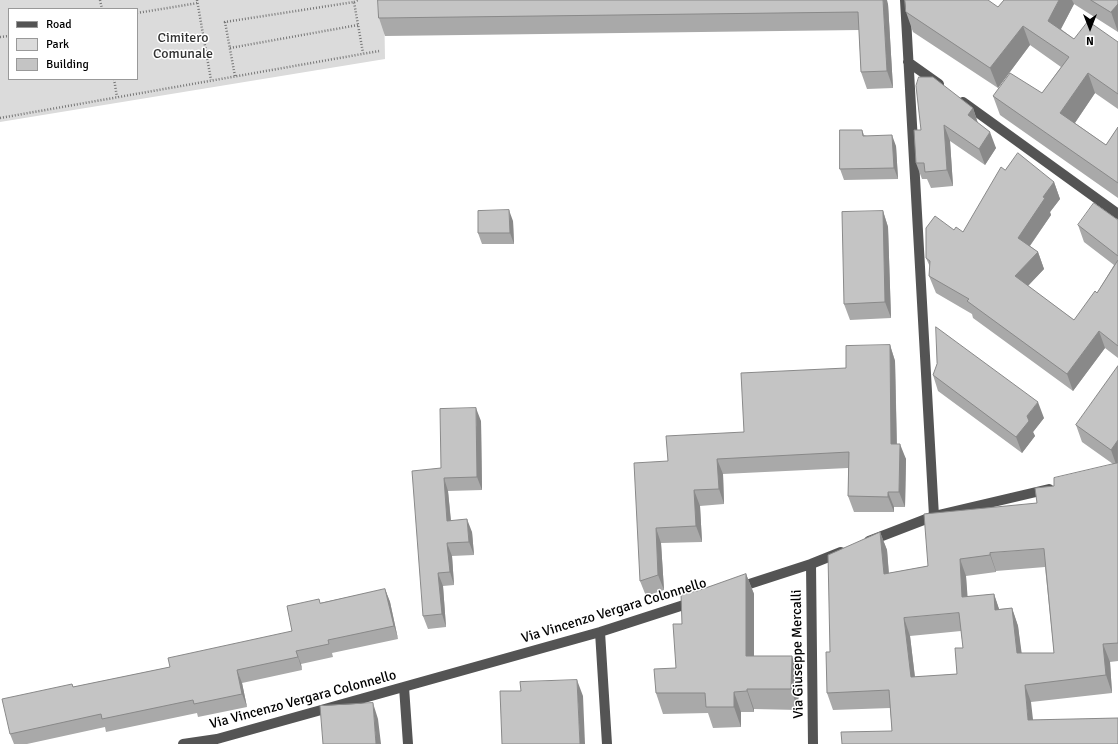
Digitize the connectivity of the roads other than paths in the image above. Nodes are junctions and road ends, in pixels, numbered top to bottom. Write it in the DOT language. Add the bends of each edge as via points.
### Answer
graph roads {
  1 [pos="905,0"];
  2 [pos="908,62"];
  3 [pos="1118,214"];
  4 [pos="1057,487"];
  5 [pos="934,516"];
  6 [pos="861,544"];
  7 [pos="847,550"];
  8 [pos="811,564"];
  9 [pos="728,591"];
  10 [pos="705,598"];
  11 [pos="600,632"];
  12 [pos="404,687"];
  13 [pos="217,741"];
  14 [pos="183,744"];
  15 [pos="408,744"];
  16 [pos="607,744"];
  17 [pos="813,744"];
  1 -- 2 [label="street"];
  2 -- 3 [label="street"];
  2 -- 5 [label="street"];
  4 -- 5 [label="street"];
  5 -- 6 [label="street"];
  7 -- 8 [label="street, Via Vincenzo Vergara Colonnello"];
  8 -- 9 [label="street, Via Vincenzo Vergara Colonnello"];
  8 -- 17 [label="street, Via Giuseppe Mercalli"];
  10 -- 11 [label="street, Via Vincenzo Vergara Colonnello"];
  11 -- 12 [label="street, Via Vincenzo Vergara Colonnello"];
  11 -- 16 [label="street"];
  12 -- 13 [label="street, Via Vincenzo Vergara Colonnello"];
  12 -- 15 [label="street"];
  13 -- 14 [label="street, Via Vincenzo Vergara Colonnello"];
}
